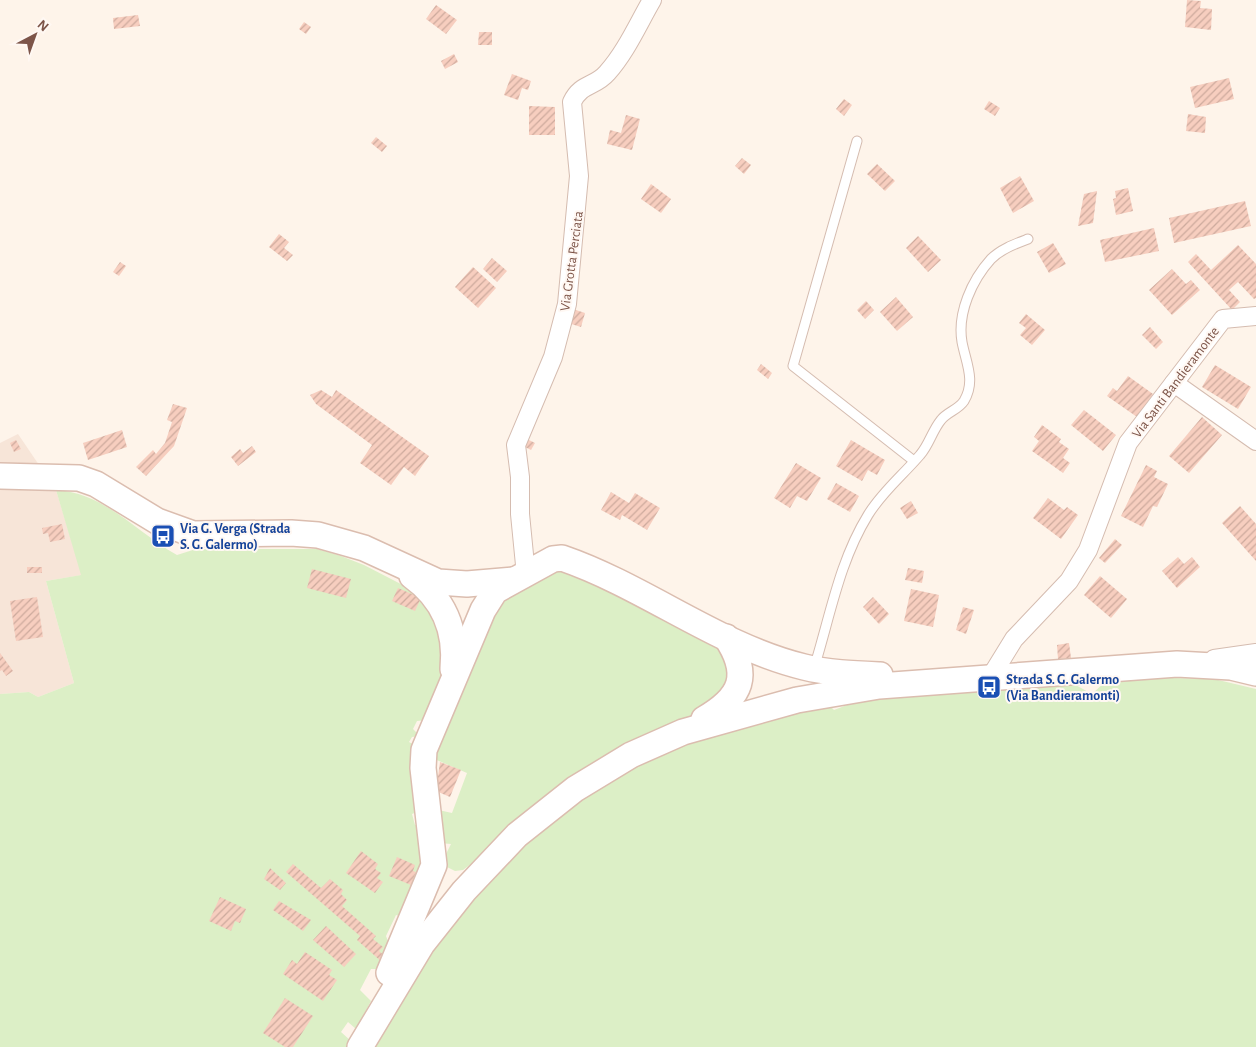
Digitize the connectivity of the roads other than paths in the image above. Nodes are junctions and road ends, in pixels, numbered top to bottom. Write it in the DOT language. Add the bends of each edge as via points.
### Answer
graph roads {
  1 [pos="652,0"];
  2 [pos="857,140"];
  3 [pos="1028,239"];
  4 [pos="1256,316"];
  5 [pos="1174,383"];
  6 [pos="1256,441"];
  7 [pos="914,461"];
  8 [pos="0,476"];
  9 [pos="396,565"];
  10 [pos="521,577"];
  11 [pos="726,637"];
  12 [pos="823,642"];
  13 [pos="1256,653"];
  14 [pos="1177,664"];
  15 [pos="1256,673"];
  16 [pos="452,679"];
  17 [pos="984,679"];
  18 [pos="826,680"];
  19 [pos="682,732"];
  20 [pos="489,863"];
  21 [pos="434,865"];
  22 [pos="359,1047"];
  1 -- 10 [label="street, Via Grotta Perciata" via="628,44 606,74 582,87 572,102 579,176 567,304 553,357 516,445 520,477"];
  2 -- 7 [label="lane" via="793,366"];
  3 -- 7 [label="lane" via="992,258 970,291 963,312 962,339 970,384 964,400 955,411 942,418 932,440"];
  4 -- 5 [label="street, Via Santi Bandieramonte" via="1223,319"];
  5 -- 6 [label="street"];
  5 -- 17 [label="street, Via Santi Bandieramonte" via="1128,443 1088,550 1069,581 1014,639"];
  7 -- 12 [label="lane" via="881,497 859,530 838,580"];
  8 -- 9 [label="main road" via="80,478 96,484 157,521 193,534 318,535 364,548"];
  9 -- 10 [label="main road" via="438,582 467,584"];
  9 -- 16 [label="main road" via="424,585 446,613 452,629"];
  10 -- 11 [label="main road" via="553,559 562,558"];
  10 -- 16 [label="main road" via="490,597"];
  11 -- 18 [label="main road"];
  11 -- 19 [label="main road" via="740,666 736,694 719,711"];
  12 -- 18 [label="lane"];
  12 -- 18 [label="lane"];
  13 -- 14 [label="street"];
  14 -- 15 [label="main road" via="1231,667"];
  14 -- 17 [label="main road"];
  16 -- 21 [label="main road" via="424,750"];
  17 -- 18 [label="main road" via="879,686"];
  18 -- 19 [label="main road" via="756,710"];
  19 -- 20 [label="main road" via="631,754 575,789 517,835"];
  20 -- 21 [label="main road" via="456,880 447,879"];
  20 -- 22 [label="main road" via="422,944"];
  21 -- 22 [label="main road"];
}
